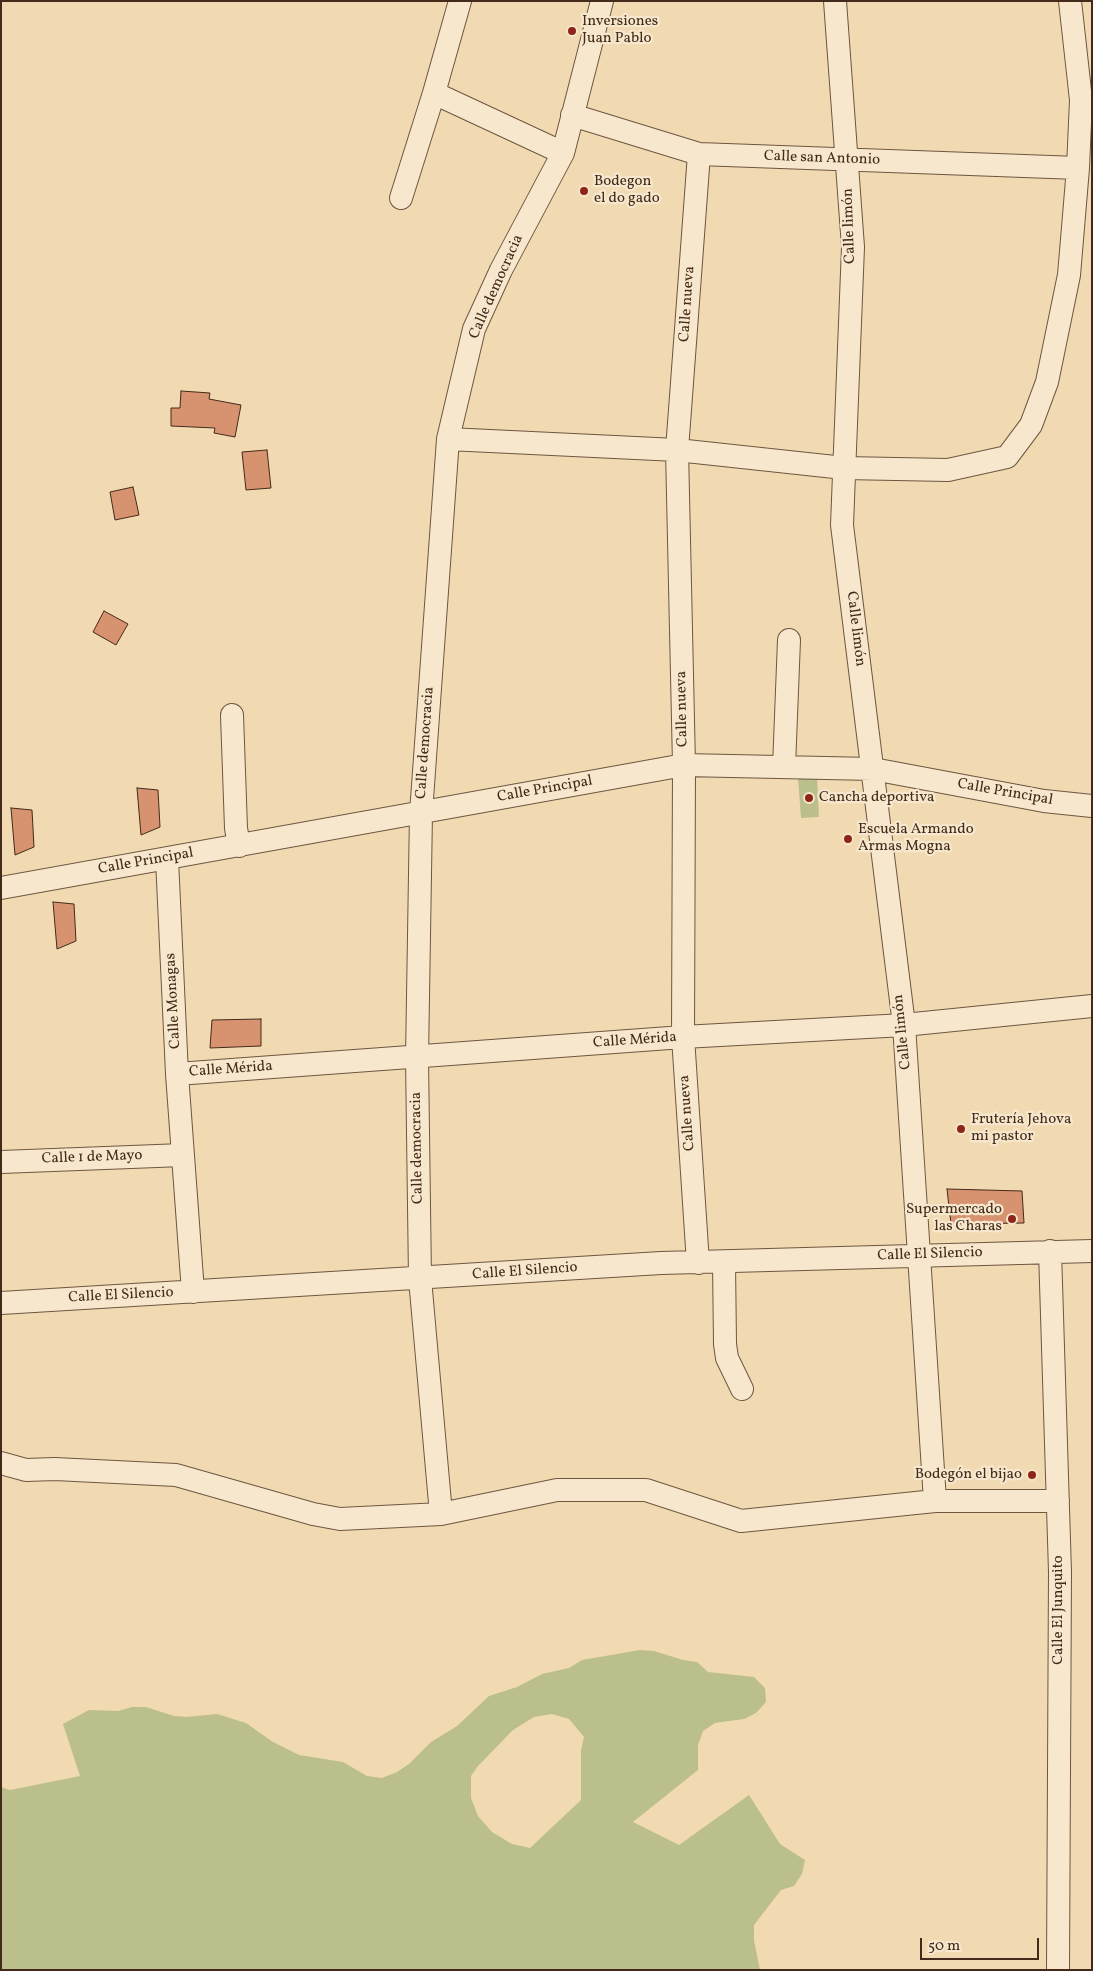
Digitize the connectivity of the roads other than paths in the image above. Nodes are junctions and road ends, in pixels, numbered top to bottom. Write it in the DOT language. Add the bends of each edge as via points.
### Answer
graph roads {
  1 [pos="460,1"];
  2 [pos="602,1"];
  3 [pos="835,1"];
  4 [pos="1070,1"];
  5 [pos="434,93"];
  6 [pos="572,115"];
  7 [pos="563,153"];
  8 [pos="699,154"];
  9 [pos="847,159"];
  10 [pos="1078,168"];
  11 [pos="401,198"];
  12 [pos="448,439"];
  13 [pos="677,450"];
  14 [pos="844,468"];
  15 [pos="789,640"];
  16 [pos="232,715"];
  17 [pos="684,765"];
  18 [pos="784,767"];
  19 [pos="873,769"];
  20 [pos="1092,806"];
  21 [pos="420,813"];
  22 [pos="238,846"];
  23 [pos="167,859"];
  24 [pos="1,888"];
  25 [pos="1092,1006"];
  26 [pos="904,1026"];
  27 [pos="683,1037"];
  28 [pos="417,1058"];
  29 [pos="177,1074"];
  30 [pos="183,1155"];
  31 [pos="1,1162"];
  32 [pos="1087,1246"];
  33 [pos="1050,1251"];
  34 [pos="920,1256"];
  35 [pos="724,1262"];
  36 [pos="698,1263"];
  37 [pos="420,1279"];
  38 [pos="193,1292"];
  39 [pos="1,1303"];
  40 [pos="742,1389"];
  41 [pos="1,1463"];
  42 [pos="935,1501"];
  43 [pos="1058,1501"];
  44 [pos="441,1514"];
  45 [pos="1058,1970"];
  1 -- 5 [label="street"];
  2 -- 6 [label="street, Calle democracia"];
  3 -- 9 [label="street, Calle limón"];
  4 -- 10 [label="street" via="1081,100"];
  5 -- 7 [label="street"];
  5 -- 11 [label="street"];
  6 -- 7 [label="street, Calle democracia"];
  6 -- 8 [label="street, Calle san Antonio"];
  7 -- 12 [label="street, Calle democracia" via="501,270 474,329"];
  8 -- 9 [label="street, Calle san Antonio"];
  8 -- 13 [label="street, Calle nueva"];
  9 -- 10 [label="street, Calle san Antonio"];
  9 -- 14 [label="street, Calle limón" via="853,247"];
  10 -- 14 [label="street" via="1069,274 1047,382 1031,425 1007,457 948,470"];
  12 -- 13 [label="street"];
  12 -- 21 [label="street, Calle democracia"];
  13 -- 14 [label="street"];
  13 -- 17 [label="street, Calle nueva"];
  14 -- 19 [label="street, Calle limón" via="842,525"];
  15 -- 18 [label="street"];
  16 -- 22 [label="street"];
  17 -- 18 [label="street, Calle Principal"];
  17 -- 21 [label="street, Calle Principal"];
  17 -- 27 [label="street, Calle nueva"];
  18 -- 19 [label="street, Calle Principal"];
  19 -- 20 [label="street, Calle Principal" via="1044,801"];
  19 -- 26 [label="street, Calle limón"];
  21 -- 22 [label="street, Calle Principal"];
  21 -- 28 [label="street, Calle democracia"];
  22 -- 23 [label="street, Calle Principal"];
  23 -- 24 [label="street, Calle Principal"];
  23 -- 29 [label="street, Calle Monagas"];
  25 -- 26 [label="street, Calle Mérida"];
  26 -- 27 [label="street, Calle Mérida"];
  26 -- 34 [label="street, Calle limón"];
  27 -- 28 [label="street, Calle Mérida"];
  27 -- 36 [label="street, Calle nueva"];
  28 -- 29 [label="street, Calle Mérida"];
  28 -- 37 [label="street, Calle democracia"];
  29 -- 30 [label="street, Calle Monagas"];
  30 -- 31 [label="street, Calle 1 de Mayo"];
  30 -- 38 [label="street, Calle Monagas"];
  32 -- 33 [label="street"];
  33 -- 34 [label="street, Calle El Silencio"];
  33 -- 43 [label="street, Calle El Junquito"];
  34 -- 35 [label="street, Calle El Silencio"];
  34 -- 42 [label="street, Calle limón"];
  35 -- 36 [label="street, Calle El Silencio"];
  35 -- 40 [label="street" via="725,1344 727,1358"];
  36 -- 37 [label="street, Calle El Silencio"];
  37 -- 38 [label="street, Calle El Silencio"];
  37 -- 44 [label="street, Calle democracia"];
  38 -- 39 [label="street, Calle El Silencio"];
  41 -- 44 [label="street" via="26,1470 176,1475 340,1519"];
  42 -- 43 [label="street"];
  42 -- 44 [label="street" via="741,1521 646,1490 557,1490"];
  43 -- 45 [label="street, Calle El Junquito"];
}
